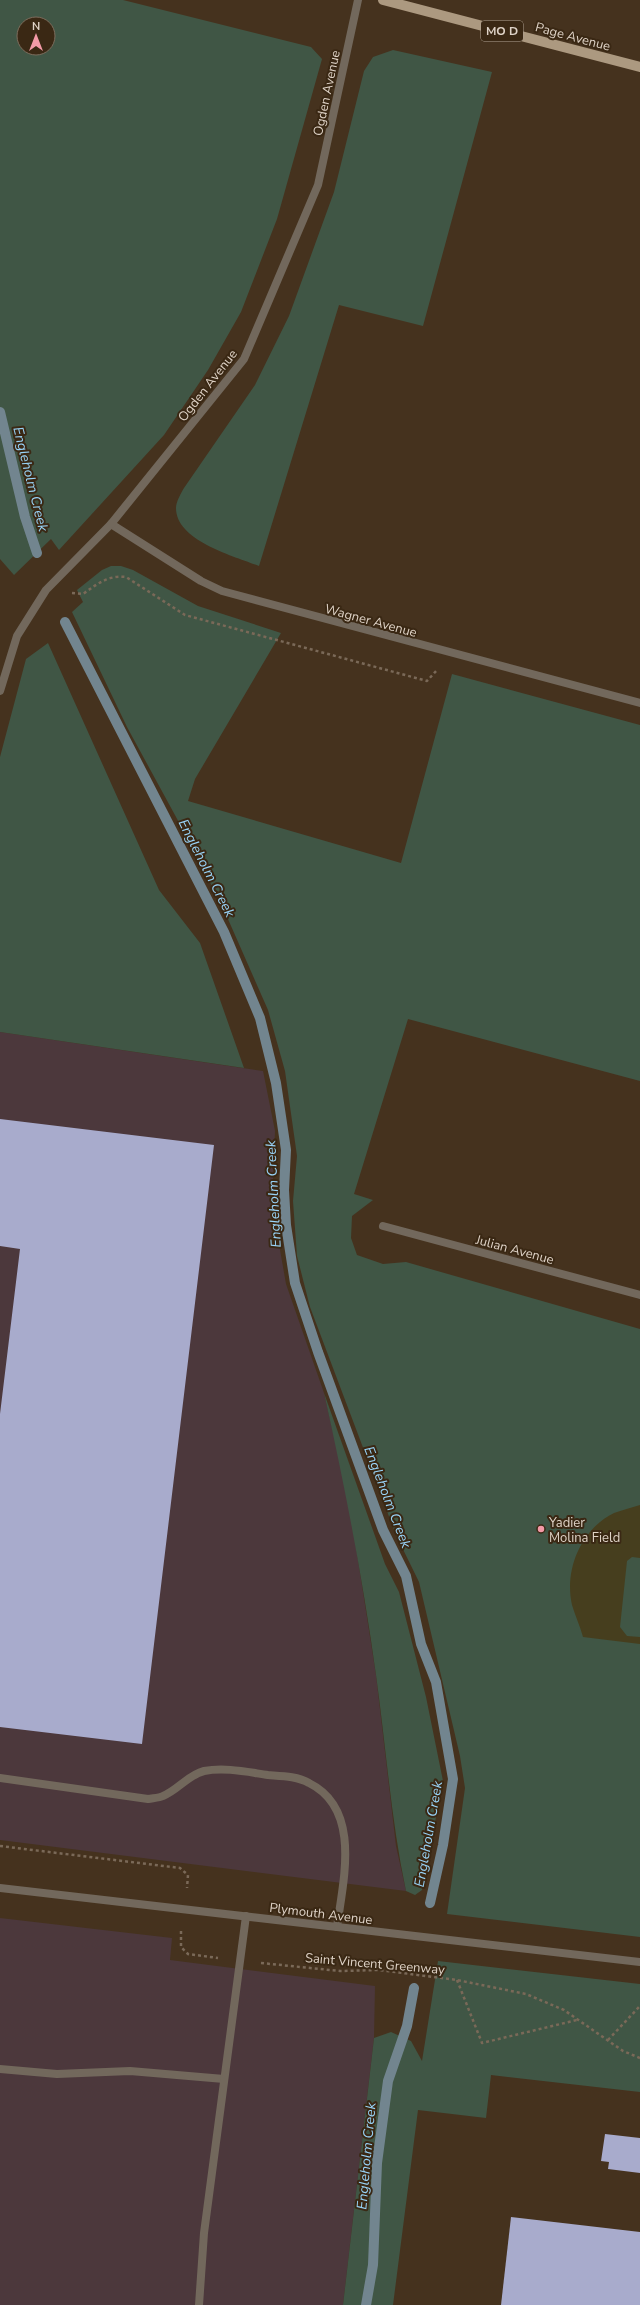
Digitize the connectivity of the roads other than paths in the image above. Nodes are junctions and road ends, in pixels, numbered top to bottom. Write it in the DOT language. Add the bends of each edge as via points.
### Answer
graph roads {
  1 [pos="358,0"];
  2 [pos="383,0"];
  3 [pos="640,67"];
  4 [pos="111,524"];
  5 [pos="0,691"];
  6 [pos="640,703"];
  7 [pos="383,1226"];
  8 [pos="640,1295"];
  9 [pos="0,1778"];
  10 [pos="0,1888"];
  11 [pos="246,1916"];
  12 [pos="336,1927"];
  13 [pos="640,1962"];
  14 [pos="0,2069"];
  15 [pos="224,2079"];
  16 [pos="199,2305"];
  1 -- 4 [label="street, Ogden Avenue" via="318,185 244,359"];
  2 -- 3 [label="main road, Page Avenue / MO D"];
  4 -- 5 [label="street, Ogden Avenue" via="46,590 17,636"];
  4 -- 6 [label="street, Wagner Avenue" via="201,581 222,591"];
  7 -- 8 [label="street, Julian Avenue"];
  9 -- 12 [label="street" via="148,1799 163,1796 202,1772 218,1769 290,1777 309,1782 326,1794 336,1809 346,1844"];
  10 -- 11 [label="street, Plymouth Avenue"];
  11 -- 12 [label="street, Plymouth Avenue"];
  11 -- 15 [label="street"];
  12 -- 13 [label="street, Plymouth Avenue"];
  14 -- 15 [label="street" via="57,2074 130,2071"];
  15 -- 16 [label="street" via="204,2233"];
}
